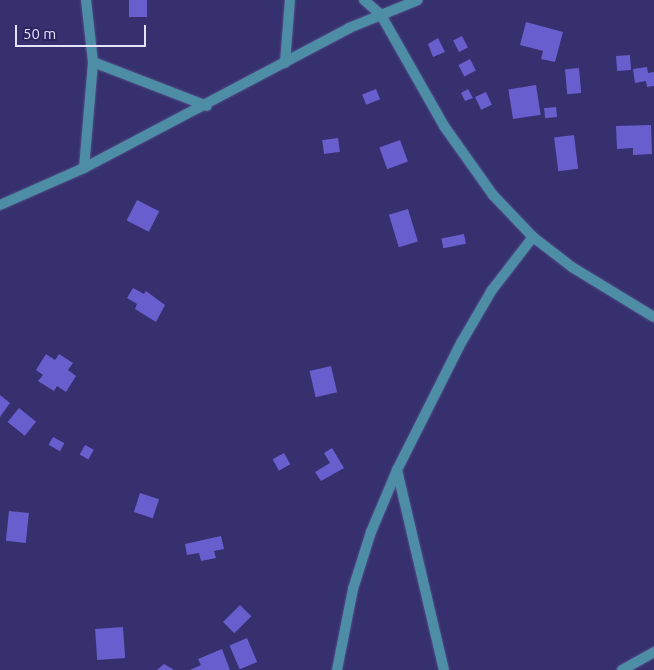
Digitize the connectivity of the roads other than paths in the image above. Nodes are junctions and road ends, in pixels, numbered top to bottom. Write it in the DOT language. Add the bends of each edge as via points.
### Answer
graph roads {
  1 [pos="86,0"];
  2 [pos="290,0"];
  3 [pos="364,0"];
  4 [pos="418,0"];
  5 [pos="381,15"];
  6 [pos="93,62"];
  7 [pos="285,63"];
  8 [pos="207,106"];
  9 [pos="84,168"];
  10 [pos="0,205"];
  11 [pos="532,237"];
  12 [pos="654,317"];
  13 [pos="397,470"];
  14 [pos="654,652"];
  15 [pos="337,670"];
  16 [pos="444,670"];
  17 [pos="622,670"];
  1 -- 6 [label="street"];
  2 -- 7 [label="street"];
  3 -- 5 [label="street"];
  4 -- 5 [label="street"];
  5 -- 7 [label="street"];
  5 -- 11 [label="street" via="444,126 494,195"];
  6 -- 8 [label="street"];
  6 -- 9 [label="street"];
  7 -- 8 [label="street"];
  8 -- 9 [label="street"];
  9 -- 10 [label="street"];
  11 -- 12 [label="street" via="572,267"];
  11 -- 13 [label="street" via="492,290 461,343"];
  13 -- 15 [label="street" via="370,532 353,589"];
  13 -- 16 [label="street"];
  14 -- 17 [label="street"];
}
